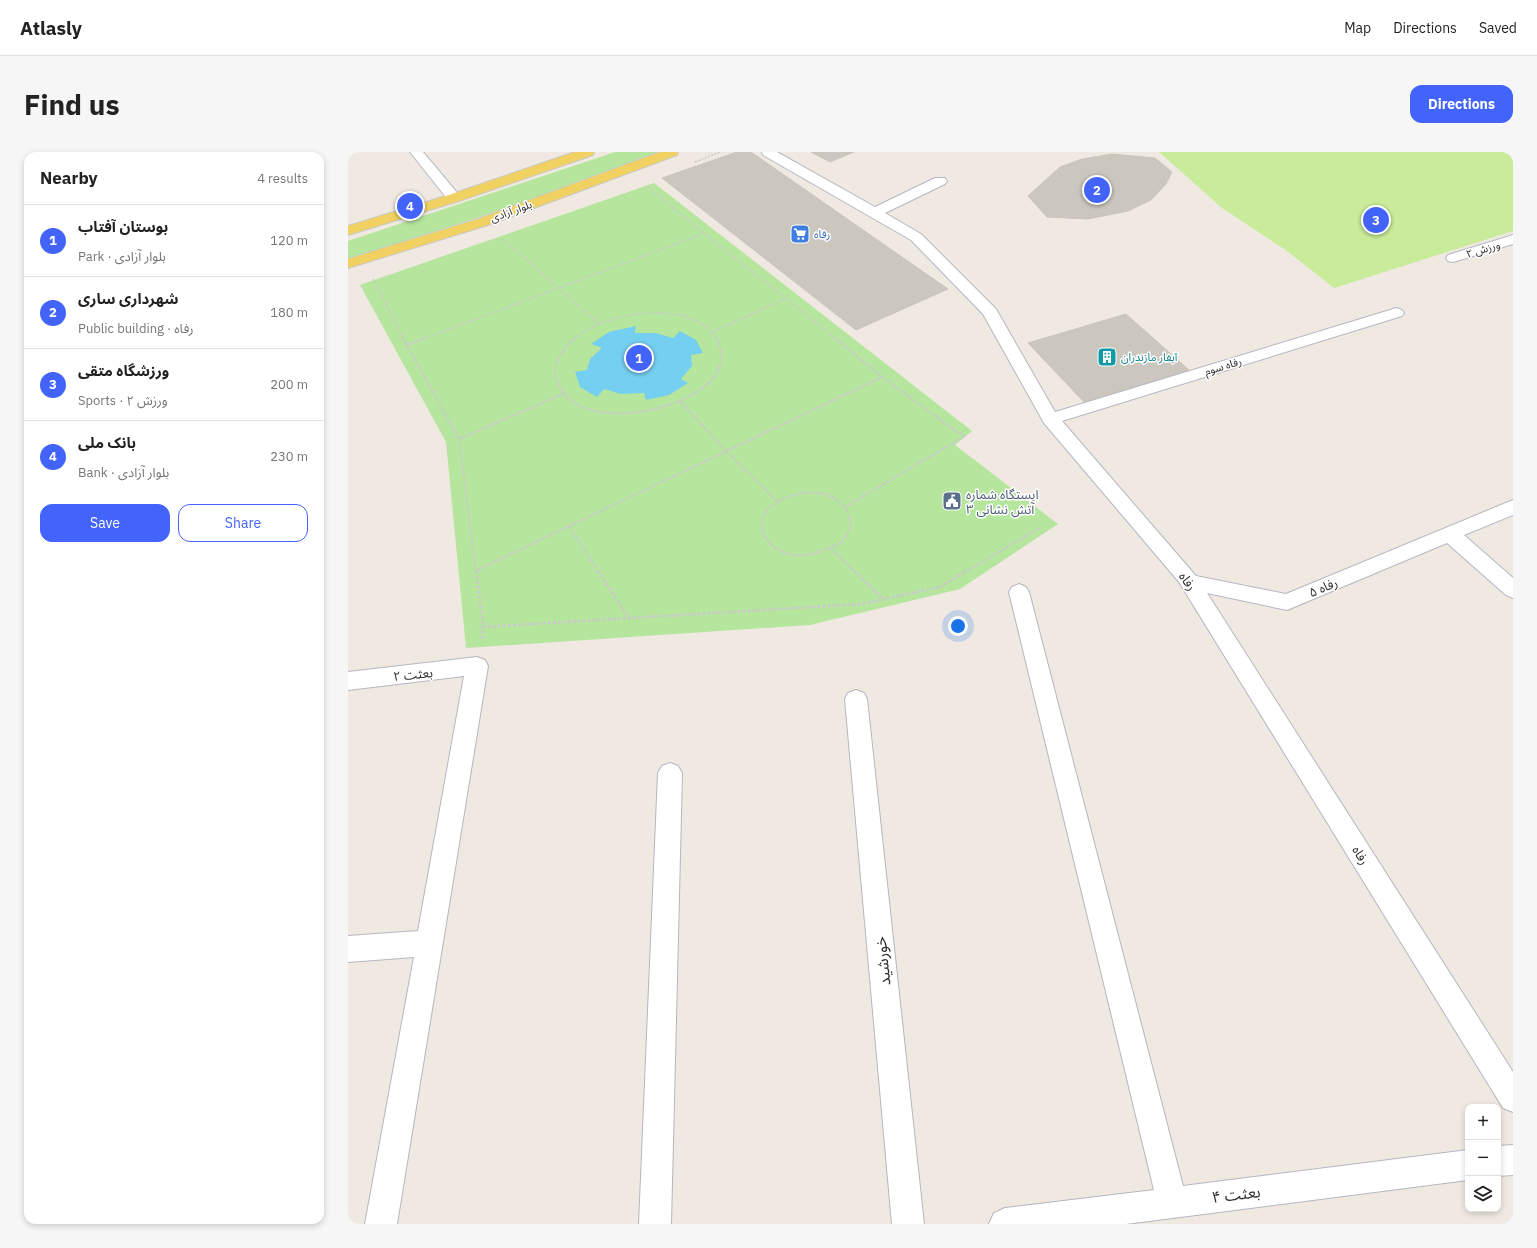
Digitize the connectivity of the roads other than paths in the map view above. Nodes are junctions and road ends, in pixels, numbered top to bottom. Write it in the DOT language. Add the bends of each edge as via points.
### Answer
graph roads {
  1 [pos="416,152"];
  2 [pos="588,152"];
  3 [pos="672,152"];
  4 [pos="768,152"];
  5 [pos="940,181"];
  6 [pos="454,198"];
  7 [pos="874,213"];
  8 [pos="348,231"];
  9 [pos="1513,239"];
  10 [pos="1453,258"];
  11 [pos="348,264"];
  12 [pos="1396,313"];
  13 [pos="1050,419"];
  14 [pos="1513,507"];
  15 [pos="1450,534"];
  16 [pos="1190,582"];
  17 [pos="1513,590"];
  18 [pos="1019,592"];
  19 [pos="348,681"];
  20 [pos="856,698"];
  21 [pos="670,773"];
  22 [pos="429,943"];
  23 [pos="348,949"];
  24 [pos="1513,1098"];
  25 [pos="1513,1160"];
  26 [pos="1501,1161"];
  27 [pos="1465,1165"];
  28 [pos="1172,1202"];
  29 [pos="381,1224"];
  30 [pos="655,1224"];
  31 [pos="908,1224"];
  32 [pos="1005,1224"];
  1 -- 6 [label="street"];
  2 -- 6 [label="main road"];
  3 -- 11 [label="main road, بلوار آزادی" via="483,222"];
  4 -- 7 [label="street, رفاه"];
  5 -- 7 [label="street"];
  6 -- 8 [label="main road"];
  7 -- 13 [label="street, رفاه" via="916,238 990,312"];
  9 -- 10 [label="street, ورزش ۲"];
  12 -- 13 [label="street, رفاه سوم"];
  13 -- 16 [label="street, رفاه"];
  14 -- 15 [label="street, رفاه ۵"];
  15 -- 16 [label="street, رفاه ۵" via="1287,602"];
  15 -- 17 [label="street"];
  16 -- 24 [label="street, رفاه"];
  18 -- 28 [label="street"];
  19 -- 22 [label="street, بعثت ۲" via="477,666"];
  20 -- 31 [label="street, خورشید"];
  21 -- 30 [label="street"];
  22 -- 23 [label="street"];
  22 -- 29 [label="street"];
  25 -- 26 [label="street"];
  27 -- 28 [label="street, بعثت ۴"];
  28 -- 32 [label="street, بعثت ۴"];
}
